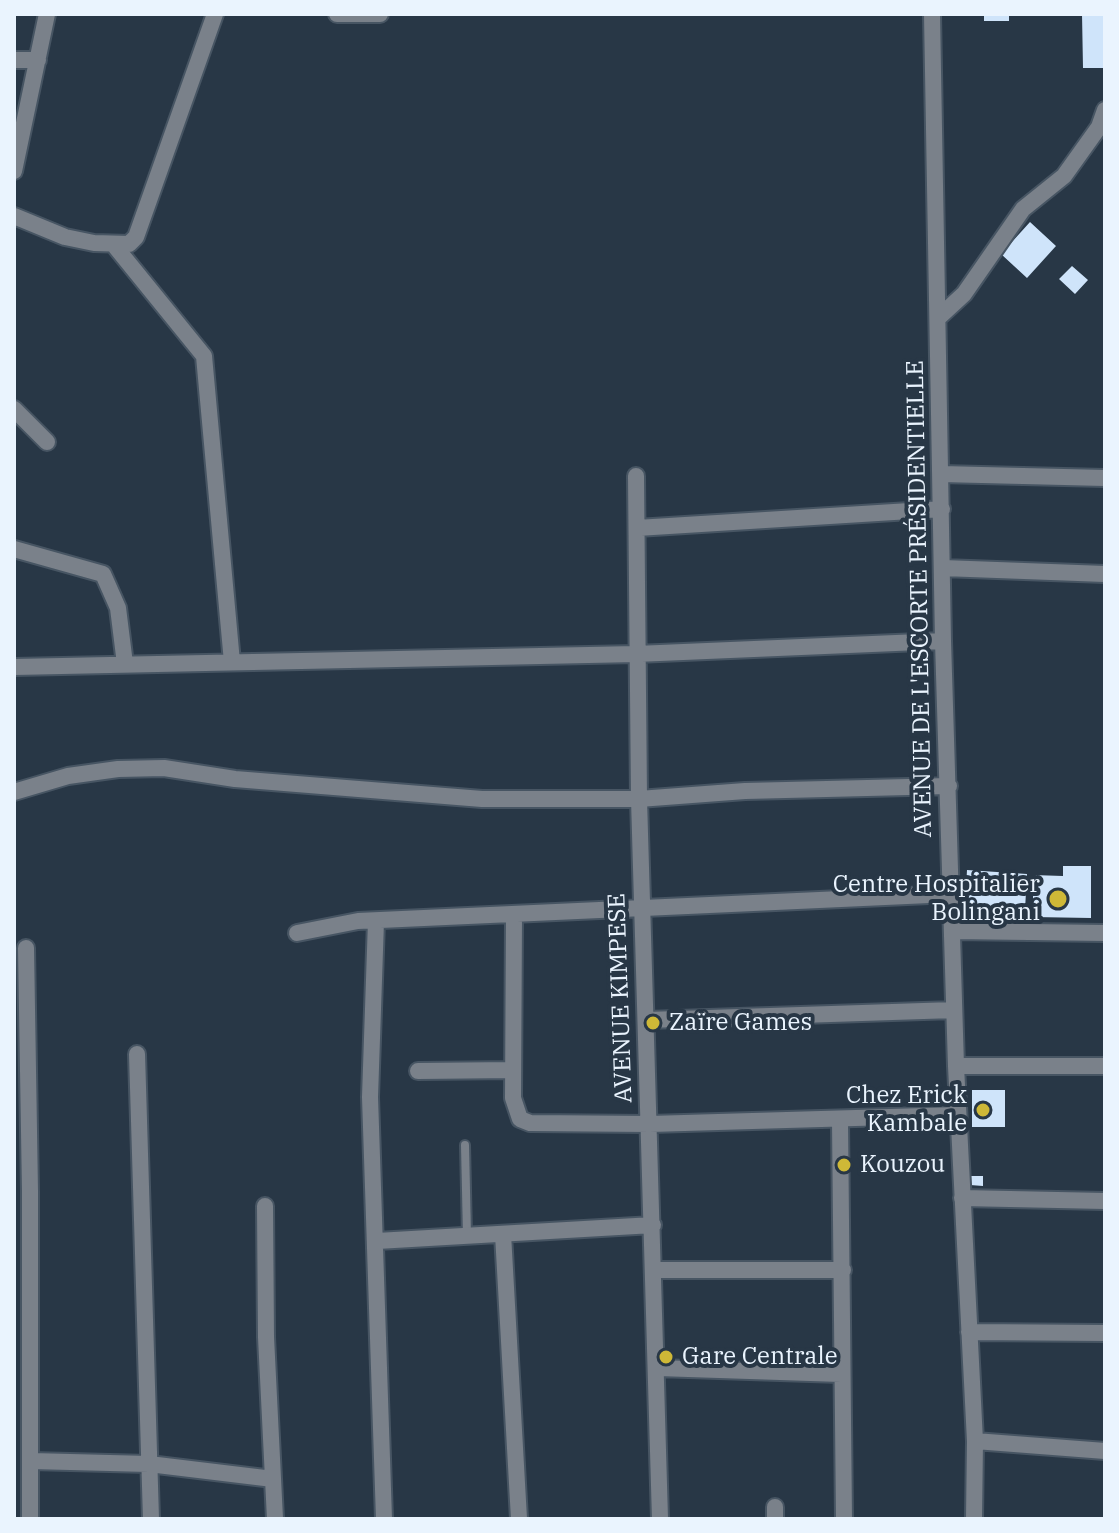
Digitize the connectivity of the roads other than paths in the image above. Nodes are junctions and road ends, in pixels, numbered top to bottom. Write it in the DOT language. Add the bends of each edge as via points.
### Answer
graph roads {
  1 [pos="47,14"];
  2 [pos="215,14"];
  3 [pos="337,14"];
  4 [pos="380,14"];
  5 [pos="932,14"];
  6 [pos="14,60"];
  7 [pos="38,60"];
  8 [pos="1105,110"];
  9 [pos="14,171"];
  10 [pos="14,216"];
  11 [pos="114,245"];
  12 [pos="938,318"];
  13 [pos="14,409"];
  14 [pos="47,442"];
  15 [pos="941,474"];
  16 [pos="636,476"];
  17 [pos="1105,478"];
  18 [pos="942,509"];
  19 [pos="637,528"];
  20 [pos="14,549"];
  21 [pos="943,568"];
  22 [pos="1105,574"];
  23 [pos="943,641"];
  24 [pos="636,654"];
  25 [pos="232,662"];
  26 [pos="125,664"];
  27 [pos="14,667"];
  28 [pos="949,786"];
  29 [pos="14,792"];
  30 [pos="639,799"];
  31 [pos="951,894"];
  32 [pos="642,911"];
  33 [pos="514,916"];
  34 [pos="376,921"];
  35 [pos="953,931"];
  36 [pos="297,933"];
  37 [pos="1105,933"];
  38 [pos="26,948"];
  39 [pos="954,1010"];
  40 [pos="647,1020"];
  41 [pos="137,1054"];
  42 [pos="956,1066"];
  43 [pos="1105,1066"];
  44 [pos="513,1070"];
  45 [pos="418,1071"];
  46 [pos="958,1115"];
  47 [pos="840,1121"];
  48 [pos="650,1124"];
  49 [pos="465,1145"];
  50 [pos="962,1198"];
  51 [pos="1105,1201"];
  52 [pos="265,1206"];
  53 [pos="653,1225"];
  54 [pos="503,1234"];
  55 [pos="467,1236"];
  56 [pos="377,1241"];
  57 [pos="655,1270"];
  58 [pos="843,1270"];
  59 [pos="969,1332"];
  60 [pos="1105,1333"];
  61 [pos="658,1368"];
  62 [pos="841,1374"];
  63 [pos="975,1441"];
  64 [pos="1105,1451"];
  65 [pos="31,1461"];
  66 [pos="149,1464"];
  67 [pos="273,1479"];
  68 [pos="30,1519"];
  69 [pos="151,1519"];
  70 [pos="275,1519"];
  71 [pos="384,1519"];
  72 [pos="519,1519"];
  73 [pos="660,1519"];
  74 [pos="844,1519"];
  75 [pos="974,1519"];
  1 -- 7 [label="street"];
  2 -- 11 [label="street" via="142,226 129,244"];
  3 -- 4 [label="street"];
  5 -- 12 [label="street, AVENUE DE L'ESCORTE PRÉSIDENTIELLE"];
  6 -- 7 [label="street"];
  7 -- 9 [label="street"];
  8 -- 12 [label="street" via="1064,176 1023,209 964,294"];
  10 -- 11 [label="street" via="65,237"];
  11 -- 25 [label="street" via="204,356"];
  12 -- 15 [label="street, AVENUE DE L'ESCORTE PRÉSIDENTIELLE"];
  13 -- 14 [label="street"];
  15 -- 17 [label="street"];
  15 -- 18 [label="street, AVENUE DE L'ESCORTE PRÉSIDENTIELLE"];
  16 -- 19 [label="street, AVENUE KIMPESE"];
  18 -- 19 [label="street"];
  18 -- 21 [label="street, AVENUE DE L'ESCORTE PRÉSIDENTIELLE"];
  19 -- 24 [label="street, AVENUE KIMPESE"];
  20 -- 26 [label="street" via="103,574 118,608"];
  21 -- 22 [label="street"];
  21 -- 23 [label="street, AVENUE DE L'ESCORTE PRÉSIDENTIELLE"];
  23 -- 24 [label="street"];
  23 -- 28 [label="street, AVENUE DE L'ESCORTE PRÉSIDENTIELLE"];
  24 -- 25 [label="street"];
  24 -- 30 [label="street, AVENUE KIMPESE"];
  25 -- 26 [label="street"];
  26 -- 27 [label="street"];
  28 -- 30 [label="street"];
  28 -- 31 [label="street, AVENUE DE L'ESCORTE PRÉSIDENTIELLE"];
  29 -- 30 [label="street" via="68,776 164,768 235,779 482,799"];
  30 -- 32 [label="street, AVENUE KIMPESE"];
  31 -- 32 [label="street"];
  31 -- 35 [label="street, AVENUE DE L'ESCORTE PRÉSIDENTIELLE"];
  32 -- 33 [label="street"];
  32 -- 40 [label="street, AVENUE KIMPESE"];
  33 -- 34 [label="street"];
  33 -- 44 [label="street"];
  34 -- 36 [label="street"];
  34 -- 56 [label="street" via="370,1097"];
  35 -- 37 [label="street"];
  35 -- 39 [label="street, AVENUE DE L'ESCORTE PRÉSIDENTIELLE"];
  38 -- 65 [label="street"];
  39 -- 40 [label="street"];
  39 -- 42 [label="street, AVENUE DE L'ESCORTE PRÉSIDENTIELLE"];
  40 -- 48 [label="street, AVENUE KIMPESE"];
  41 -- 66 [label="street"];
  42 -- 43 [label="street"];
  42 -- 46 [label="street, AVENUE DE L'ESCORTE PRÉSIDENTIELLE"];
  44 -- 45 [label="street"];
  44 -- 48 [label="street" via="514,1111 530,1123"];
  46 -- 47 [label="street"];
  46 -- 50 [label="street, AVENUE DE L'ESCORTE PRÉSIDENTIELLE"];
  47 -- 48 [label="street"];
  47 -- 58 [label="street"];
  48 -- 53 [label="street, AVENUE KIMPESE"];
  49 -- 55 [label="lane"];
  50 -- 51 [label="street"];
  50 -- 59 [label="street, AVENUE DE L'ESCORTE PRÉSIDENTIELLE"];
  52 -- 67 [label="street"];
  53 -- 54 [label="street"];
  53 -- 57 [label="street, AVENUE KIMPESE"];
  54 -- 55 [label="street"];
  54 -- 72 [label="street"];
  55 -- 56 [label="street"];
  56 -- 71 [label="street"];
  57 -- 58 [label="street"];
  57 -- 61 [label="street, AVENUE KIMPESE"];
  58 -- 62 [label="street"];
  59 -- 60 [label="street"];
  59 -- 63 [label="street, AVENUE DE L'ESCORTE PRÉSIDENTIELLE"];
  61 -- 62 [label="street"];
  61 -- 73 [label="street, AVENUE KIMPESE"];
  62 -- 74 [label="street"];
  63 -- 64 [label="street"];
  63 -- 75 [label="street, AVENUE DE L'ESCORTE PRÉSIDENTIELLE"];
  65 -- 66 [label="street"];
  65 -- 68 [label="street"];
  66 -- 67 [label="street"];
  66 -- 69 [label="street"];
  67 -- 70 [label="street"];
}
